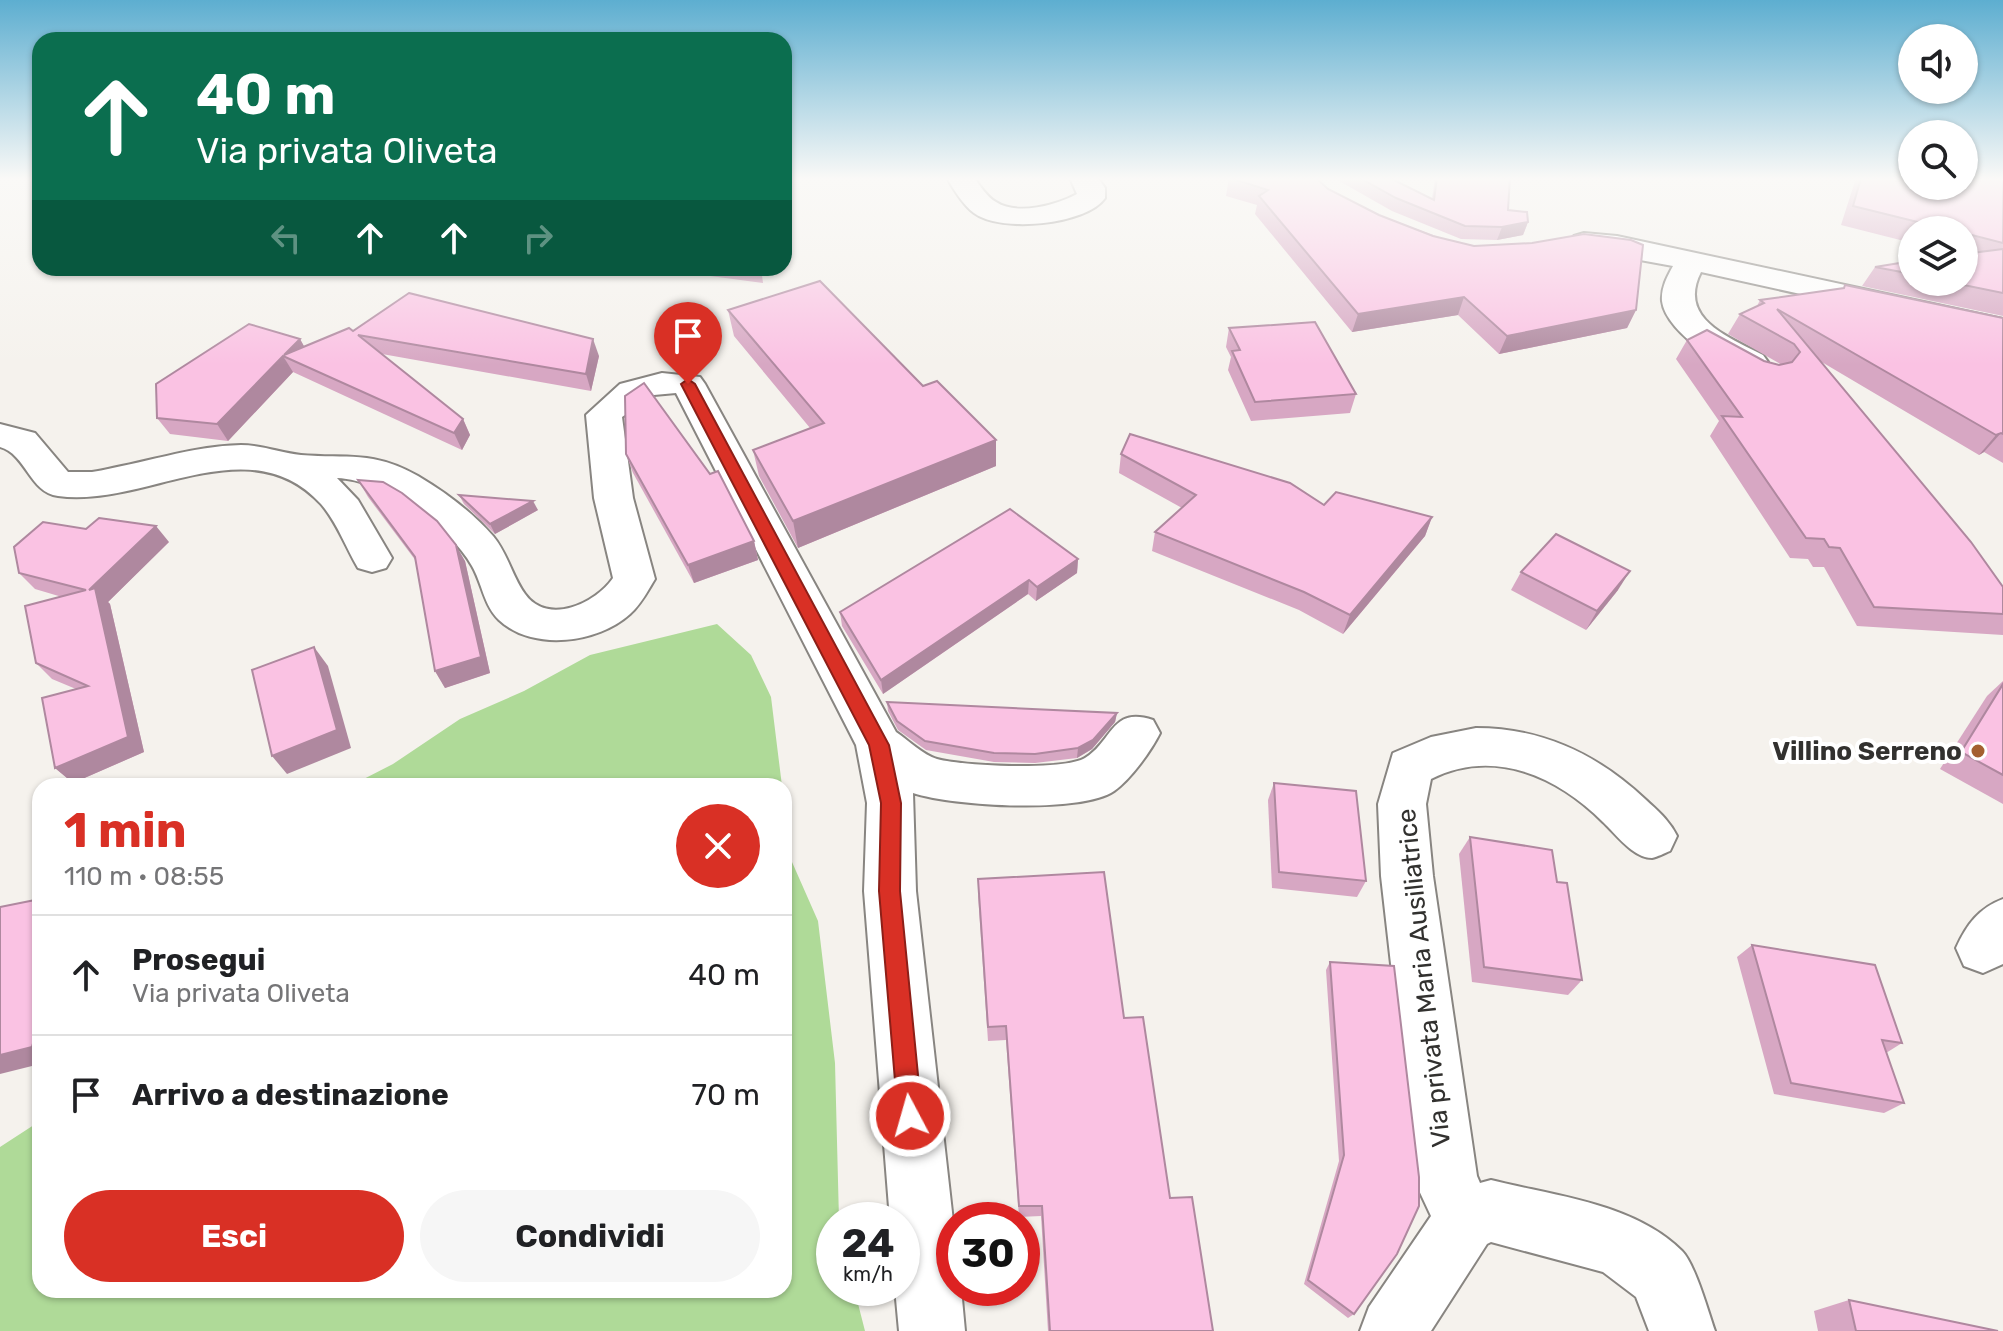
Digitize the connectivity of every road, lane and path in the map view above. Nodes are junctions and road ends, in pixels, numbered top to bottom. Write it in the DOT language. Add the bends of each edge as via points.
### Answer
graph roads {
  1 [pos="1552,242"];
  2 [pos="1690,263"];
  3 [pos="2003,329"];
  4 [pos="1767,372"];
  5 [pos="0,435"];
  6 [pos="300,467"];
  7 [pos="372,558"];
  8 [pos="1137,733"];
  9 [pos="879,745"];
  10 [pos="1652,836"];
  11 [pos="1466,1219"];
  12 [pos="932,1331"];
  13 [pos="1393,1331"];
  14 [pos="1682,1331"];
  1 -- 2 [label="street" via="1617,245"];
  2 -- 3 [label="street"];
  2 -- 4 [label="street" via="1677,290 1681,316 1699,333"];
  5 -- 6 [label="street" via="22,441 58,484 118,483 243,455"];
  6 -- 7 [label="street" via="334,494"];
  6 -- 9 [label="street" via="374,471 437,506 488,558 513,610 535,622 564,626 594,618 625,599 634,579 620,534 604,415 622,395 650,383 688,384"];
  8 -- 9 [label="street" via="1097,777 1015,788 925,777"];
  9 -- 12 [label="street" via="891,803 890,891"];
  10 -- 11 [label="street, Via privata Maria Ausiliatrice" via="1588,779 1523,751 1476,744 1435,752 1410,767 1402,804 1407,876 1447,1184"];
  11 -- 13 [label="street"];
  11 -- 14 [label="street" via="1491,1211 1619,1244 1661,1275"];
}
